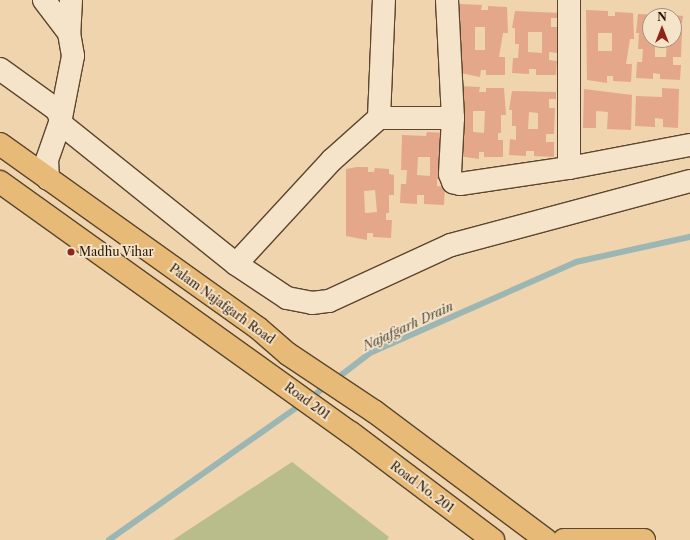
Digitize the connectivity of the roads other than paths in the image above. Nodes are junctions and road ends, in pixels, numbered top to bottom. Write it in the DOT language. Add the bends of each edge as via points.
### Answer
graph roads {
  1 [pos="44,0"];
  2 [pos="71,0"];
  3 [pos="384,0"];
  4 [pos="447,0"];
  5 [pos="569,0"];
  6 [pos="69,32"];
  7 [pos="0,69"];
  8 [pos="379,118"];
  9 [pos="452,118"];
  10 [pos="60,123"];
  11 [pos="0,144"];
  12 [pos="690,145"];
  13 [pos="569,168"];
  14 [pos="48,179"];
  15 [pos="690,181"];
  16 [pos="0,182"];
  17 [pos="236,264"];
  18 [pos="352,433"];
  19 [pos="493,540"];
  20 [pos="546,540"];
  21 [pos="564,540"];
  22 [pos="644,540"];
  1 -- 6 [label="street"];
  2 -- 6 [label="street"];
  3 -- 8 [label="street"];
  4 -- 9 [label="street"];
  5 -- 13 [label="street"];
  6 -- 10 [label="street" via="73,56"];
  7 -- 10 [label="street" via="57,110"];
  8 -- 9 [label="street"];
  8 -- 17 [label="street" via="332,160"];
  9 -- 13 [label="street" via="450,174 453,182 460,184"];
  10 -- 14 [label="street" via="46,160"];
  10 -- 17 [label="street"];
  11 -- 14 [label="main road, Palam Najafgarh Road"];
  12 -- 13 [label="street"];
  14 -- 20 [label="main road, Palam Najafgarh Road" via="258,328 288,354 376,412"];
  15 -- 17 [label="street" via="451,245 329,301 312,303 287,298"];
  16 -- 18 [label="main road, Road 201"];
  18 -- 19 [label="main road, Road No. 201"];
  21 -- 22 [label="main road"];
}
